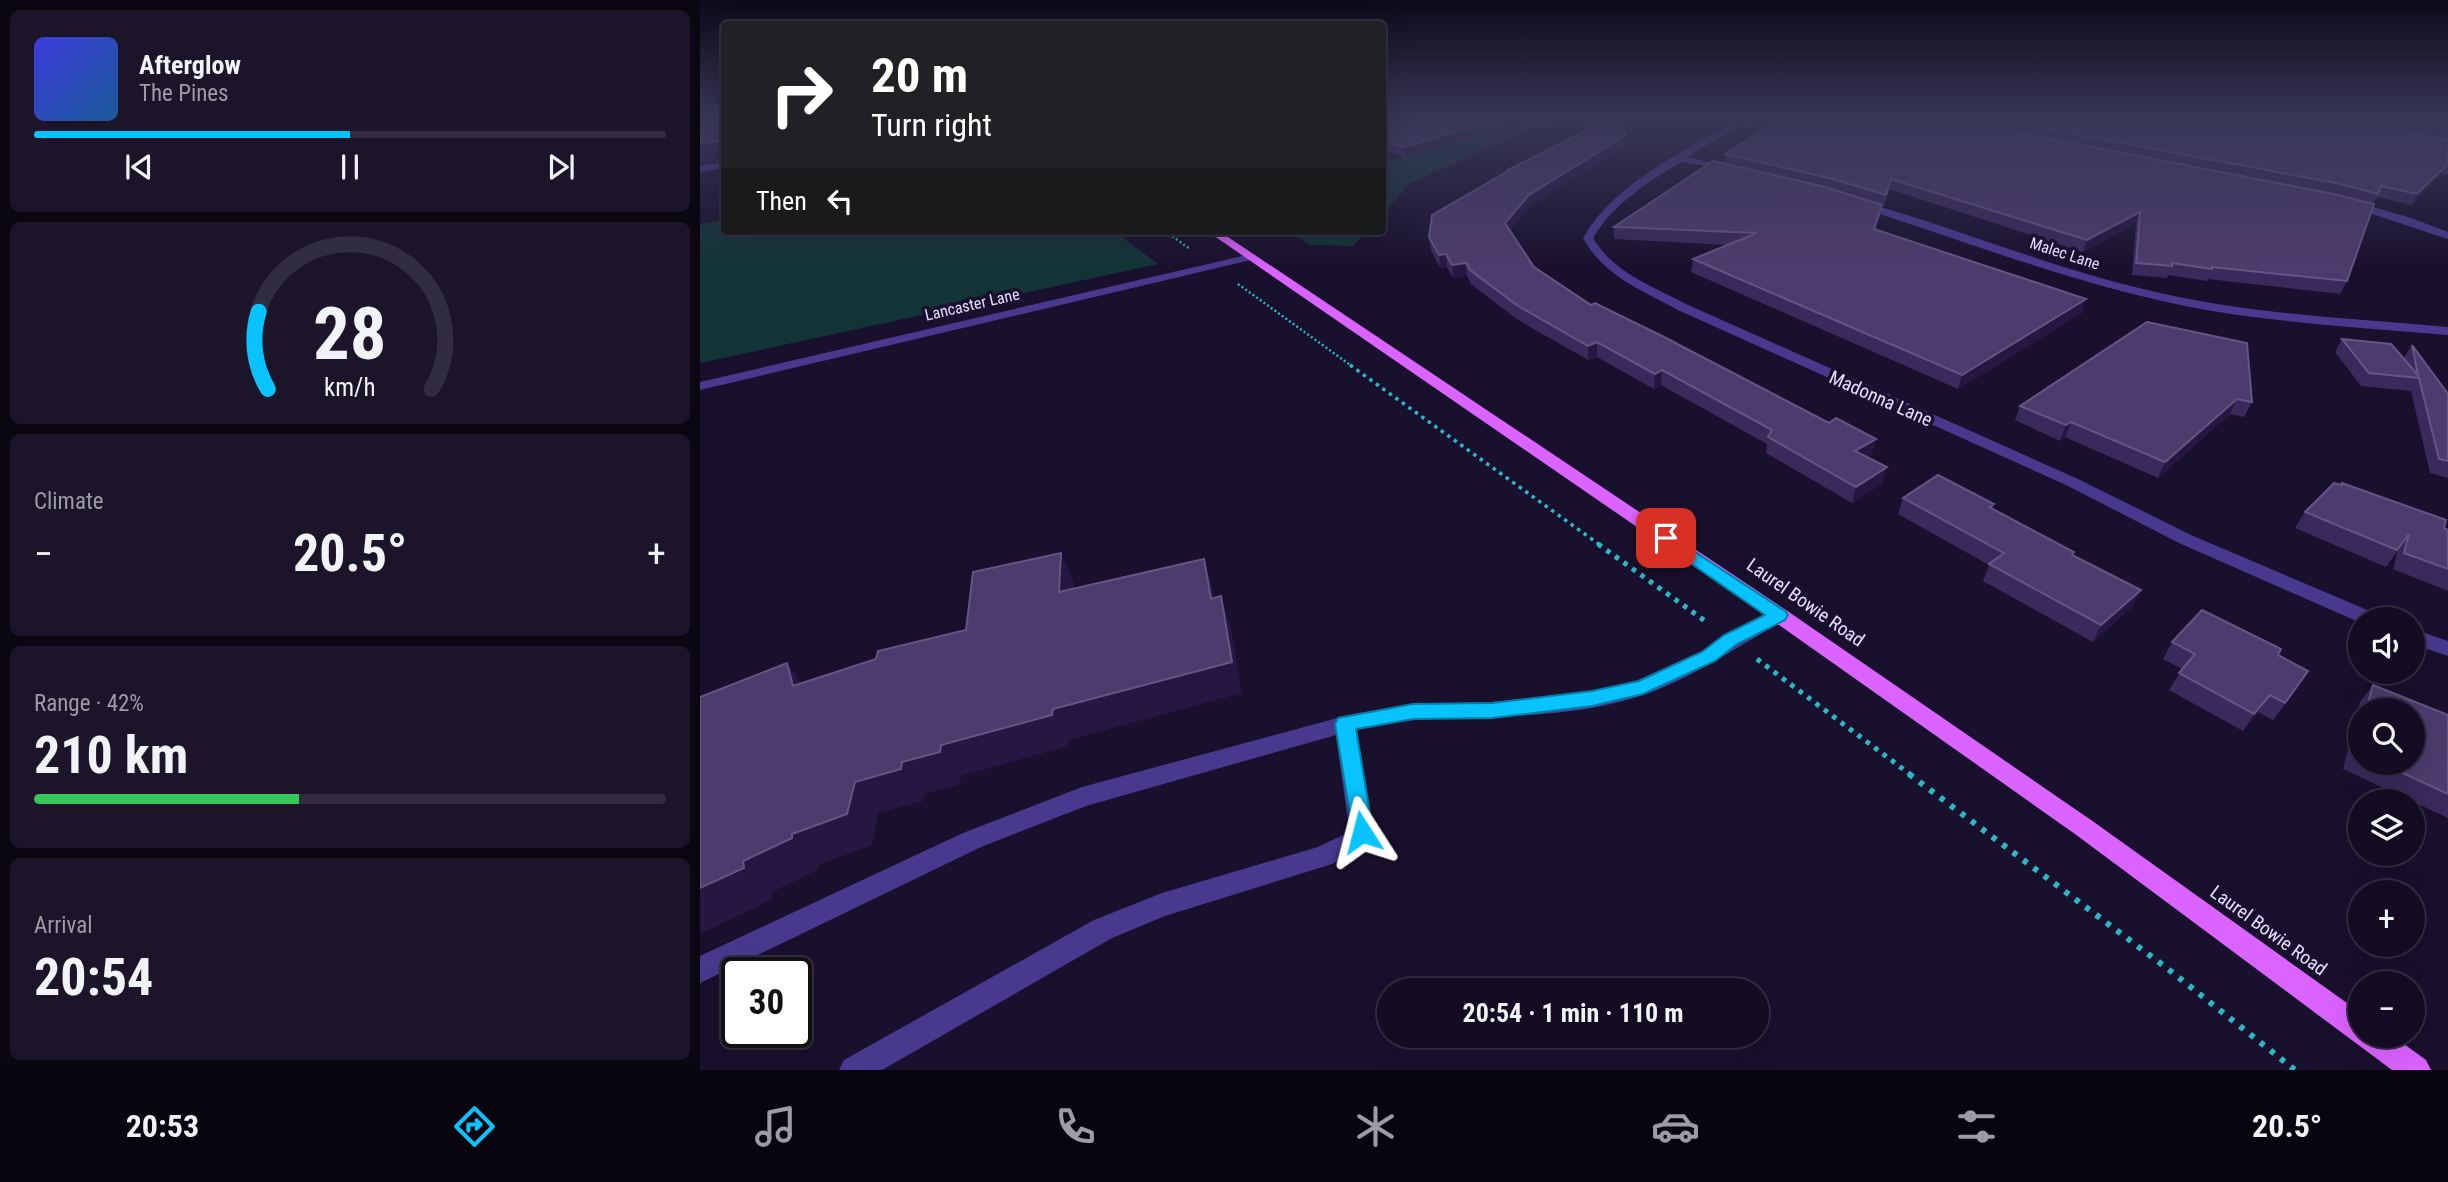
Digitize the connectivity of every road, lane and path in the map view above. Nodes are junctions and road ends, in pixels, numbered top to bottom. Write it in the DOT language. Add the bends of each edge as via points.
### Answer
graph roads {
  1 [pos="1666,169"];
  2 [pos="1728,169"];
  3 [pos="1742,172"];
  4 [pos="1851,201"];
  5 [pos="2340,202"];
  6 [pos="1218,235"];
  7 [pos="2448,236"];
  8 [pos="1251,257"];
  9 [pos="2448,331"];
  10 [pos="700,386"];
  11 [pos="2348,610"];
  12 [pos="1779,615"];
  13 [pos="2425,640"];
  14 [pos="2448,649"];
  15 [pos="1345,724"];
  16 [pos="700,970"];
  17 [pos="2348,1021"];
  18 [pos="2386,1048"];
  19 [pos="854,1070"];
  20 [pos="2416,1070"];
  1 -- 11 [label="street, Madonna Lane" via="1616,201 1591,227 1588,238 1592,248 1623,275 1682,307"];
  2 -- 3 [label="street"];
  4 -- 9 [label="street, Malec Lane" via="2093,280 2185,303"];
  5 -- 7 [label="street"];
  6 -- 8 [label="main road, Laurel Bowie Road"];
  8 -- 10 [label="street, Lancaster Lane"];
  8 -- 12 [label="main road, Laurel Bowie Road"];
  12 -- 15 [label="street" via="1643,687 1592,699 1492,710 1413,712"];
  12 -- 17 [label="main road, Laurel Bowie Road" via="2083,827"];
  13 -- 14 [label="street"];
  15 -- 16 [label="street" via="1082,797 972,840"];
  15 -- 19 [label="street" via="1362,832 1352,842 1323,856 1162,905 1103,929"];
  18 -- 20 [label="main road"];
}
